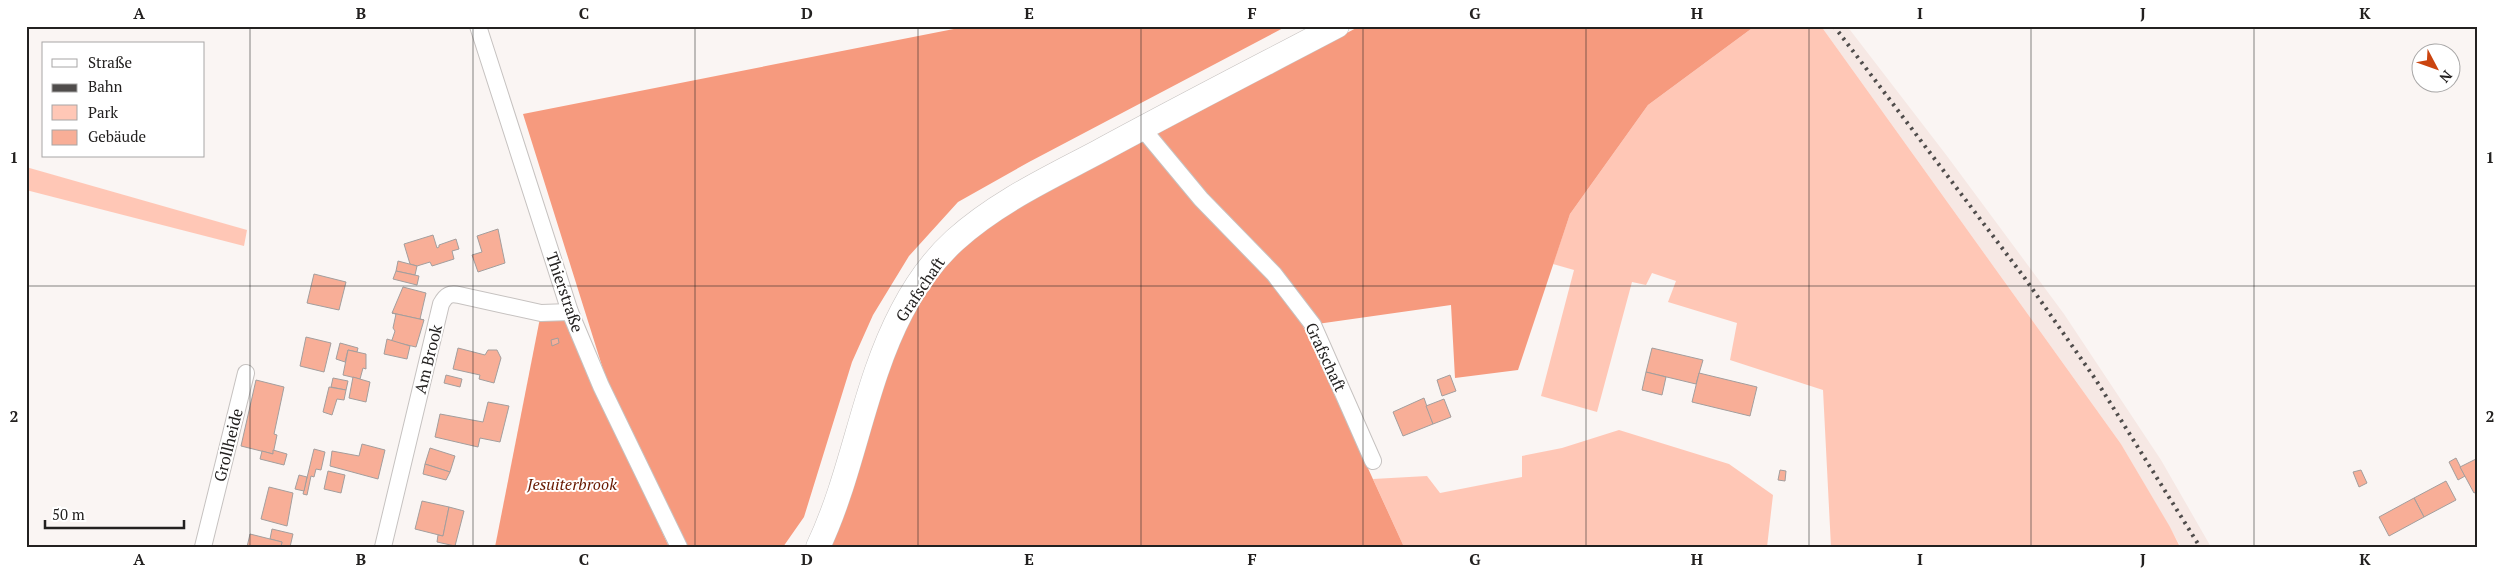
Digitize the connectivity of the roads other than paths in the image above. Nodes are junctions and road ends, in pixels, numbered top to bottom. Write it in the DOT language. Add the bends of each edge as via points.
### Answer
graph roads {
  1 [pos="478,26"];
  2 [pos="1337,26"];
  3 [pos="1142,128"];
  4 [pos="570,312"];
  5 [pos="246,373"];
  6 [pos="1373,462"];
  7 [pos="203,547"];
  8 [pos="383,547"];
  9 [pos="678,547"];
  10 [pos="818,547"];
  1 -- 4 [label="street, Thierstraße"];
  2 -- 3 [label="street, Grafschaft"];
  3 -- 6 [label="street, Grafschaft" via="1201,199 1274,274 1313,325"];
  3 -- 10 [label="street, Grafschaft" via="987,214 954,240 929,269 902,311 880,360 841,491"];
  4 -- 8 [label="street, Am Brook" via="541,313 459,294 445,297"];
  4 -- 9 [label="street, Thierstraße" via="600,386"];
  5 -- 7 [label="street, Grollheide"];
}
